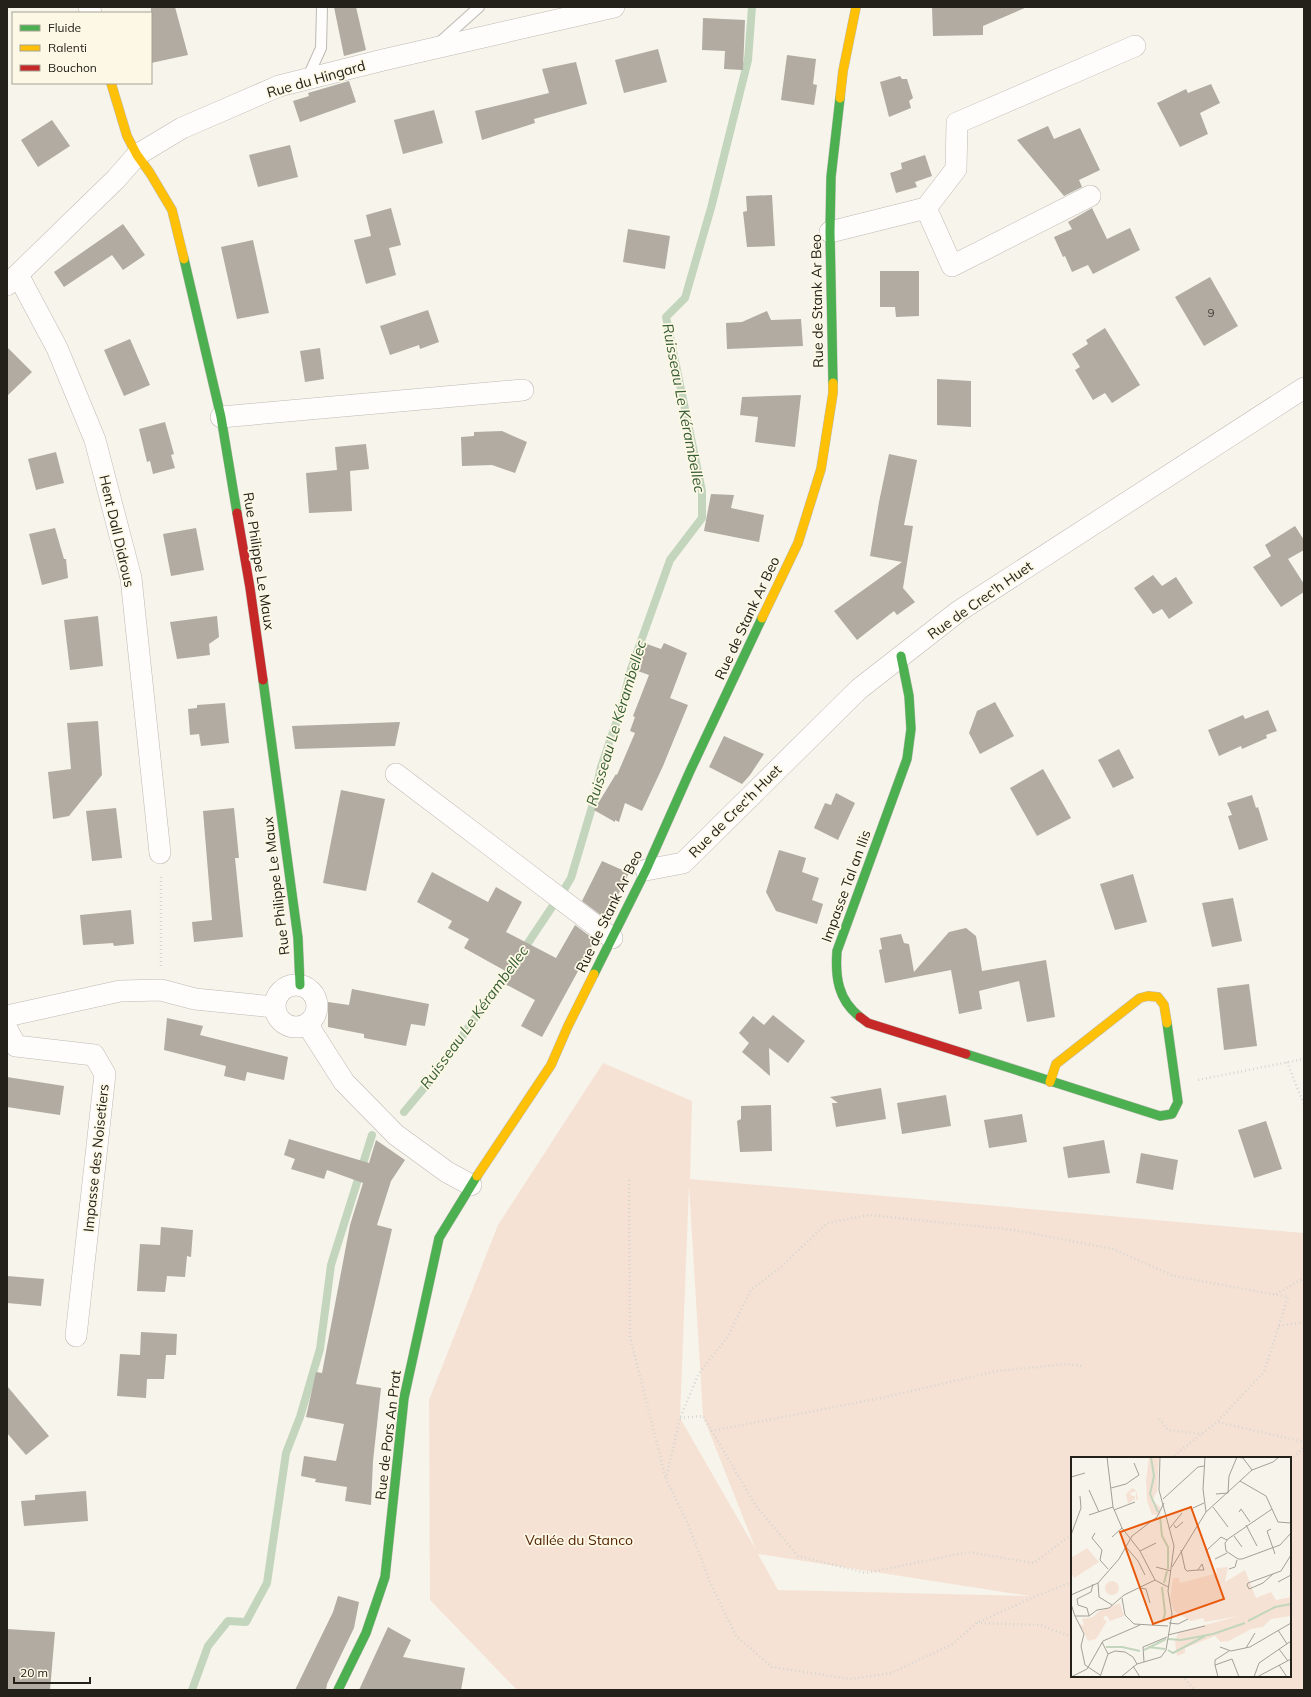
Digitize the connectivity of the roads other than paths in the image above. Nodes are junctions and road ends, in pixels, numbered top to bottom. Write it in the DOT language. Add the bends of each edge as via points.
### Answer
graph roads {
  1 [pos="322,7"];
  2 [pos="479,7"];
  3 [pos="614,7"];
  4 [pos="856,7"];
  5 [pos="1135,46"];
  6 [pos="432,49"];
  7 [pos="308,79"];
  8 [pos="111,84"];
  9 [pos="137,155"];
  10 [pos="1090,196"];
  11 [pos="926,208"];
  12 [pos="830,232"];
  13 [pos="12,280"];
  14 [pos="1304,388"];
  15 [pos="523,390"];
  16 [pos="221,417"];
  17 [pos="901,656"];
  18 [pos="396,774"];
  19 [pos="160,853"];
  20 [pos="646,870"];
  21 [pos="612,938"];
  22 [pos="300,985"];
  23 [pos="274,1007"];
  24 [pos="7,1016"];
  25 [pos="307,1024"];
  26 [pos="7,1029"];
  27 [pos="1050,1082"];
  28 [pos="471,1185"];
  29 [pos="76,1336"];
  30 [pos="338,1690"];
  1 -- 7 [label="lane" via="321,48"];
  2 -- 6 [label="lane"];
  3 -- 6 [label="street, Rue du Hingard"];
  4 -- 12 [label="street, Rue de Stank Ar Beo" via="843,71 831,177"];
  5 -- 11 [label="street" via="957,123 956,169"];
  6 -- 7 [label="street, Rue du Hingard"];
  7 -- 9 [label="street, Rue du Hingard" via="279,86 182,128"];
  8 -- 9 [label="street, Rue Philippe Le Maux" via="127,136"];
  9 -- 13 [label="street, Rue du Hingard" via="116,179"];
  9 -- 16 [label="street, Rue Philippe Le Maux" via="172,210"];
  10 -- 11 [label="street" via="952,266"];
  11 -- 12 [label="street"];
  12 -- 20 [label="street, Rue de Stank Ar Beo" via="833,393 821,469 798,543"];
  13 -- 19 [label="street, Hent Dall Didrous" via="57,348 95,440 130,578"];
  14 -- 17 [label="street, Rue de Crec'h Huet" via="958,611"];
  15 -- 16 [label="street"];
  16 -- 22 [label="street, Rue Philippe Le Maux" via="253,603 298,938"];
  17 -- 20 [label="street, Rue de Crec'h Huet" via="859,689 683,863"];
  17 -- 27 [label="street, Impasse Tal an Ilis" via="909,696 911,729 907,759 837,951 838,989 855,1014 868,1023"];
  18 -- 21 [label="street"];
  20 -- 21 [label="street, Rue de Stank Ar Beo"];
  21 -- 28 [label="street, Rue de Stank Ar Beo" via="551,1065"];
  22 -- 23 [label="street" via="287,987 277,995"];
  22 -- 25 [label="street" via="311,991 317,1002 315,1015"];
  23 -- 24 [label="street" via="195,999 161,990 120,991"];
  23 -- 25 [label="street" via="280,1021 293,1028"];
  25 -- 28 [label="street" via="344,1082 396,1135 447,1172"];
  26 -- 29 [label="street, Impasse des Noisetiers" via="16,1046 94,1055 105,1074"];
  27 -- 27 [label="street, Impasse Tal an Ilis" via="1160,1116 1172,1114 1178,1102 1164,1005 1158,997 1140,998 1056,1064"];
  28 -- 30 [label="street, Rue de Pors An Prat" via="440,1238 404,1398 385,1577 366,1633"];
}
